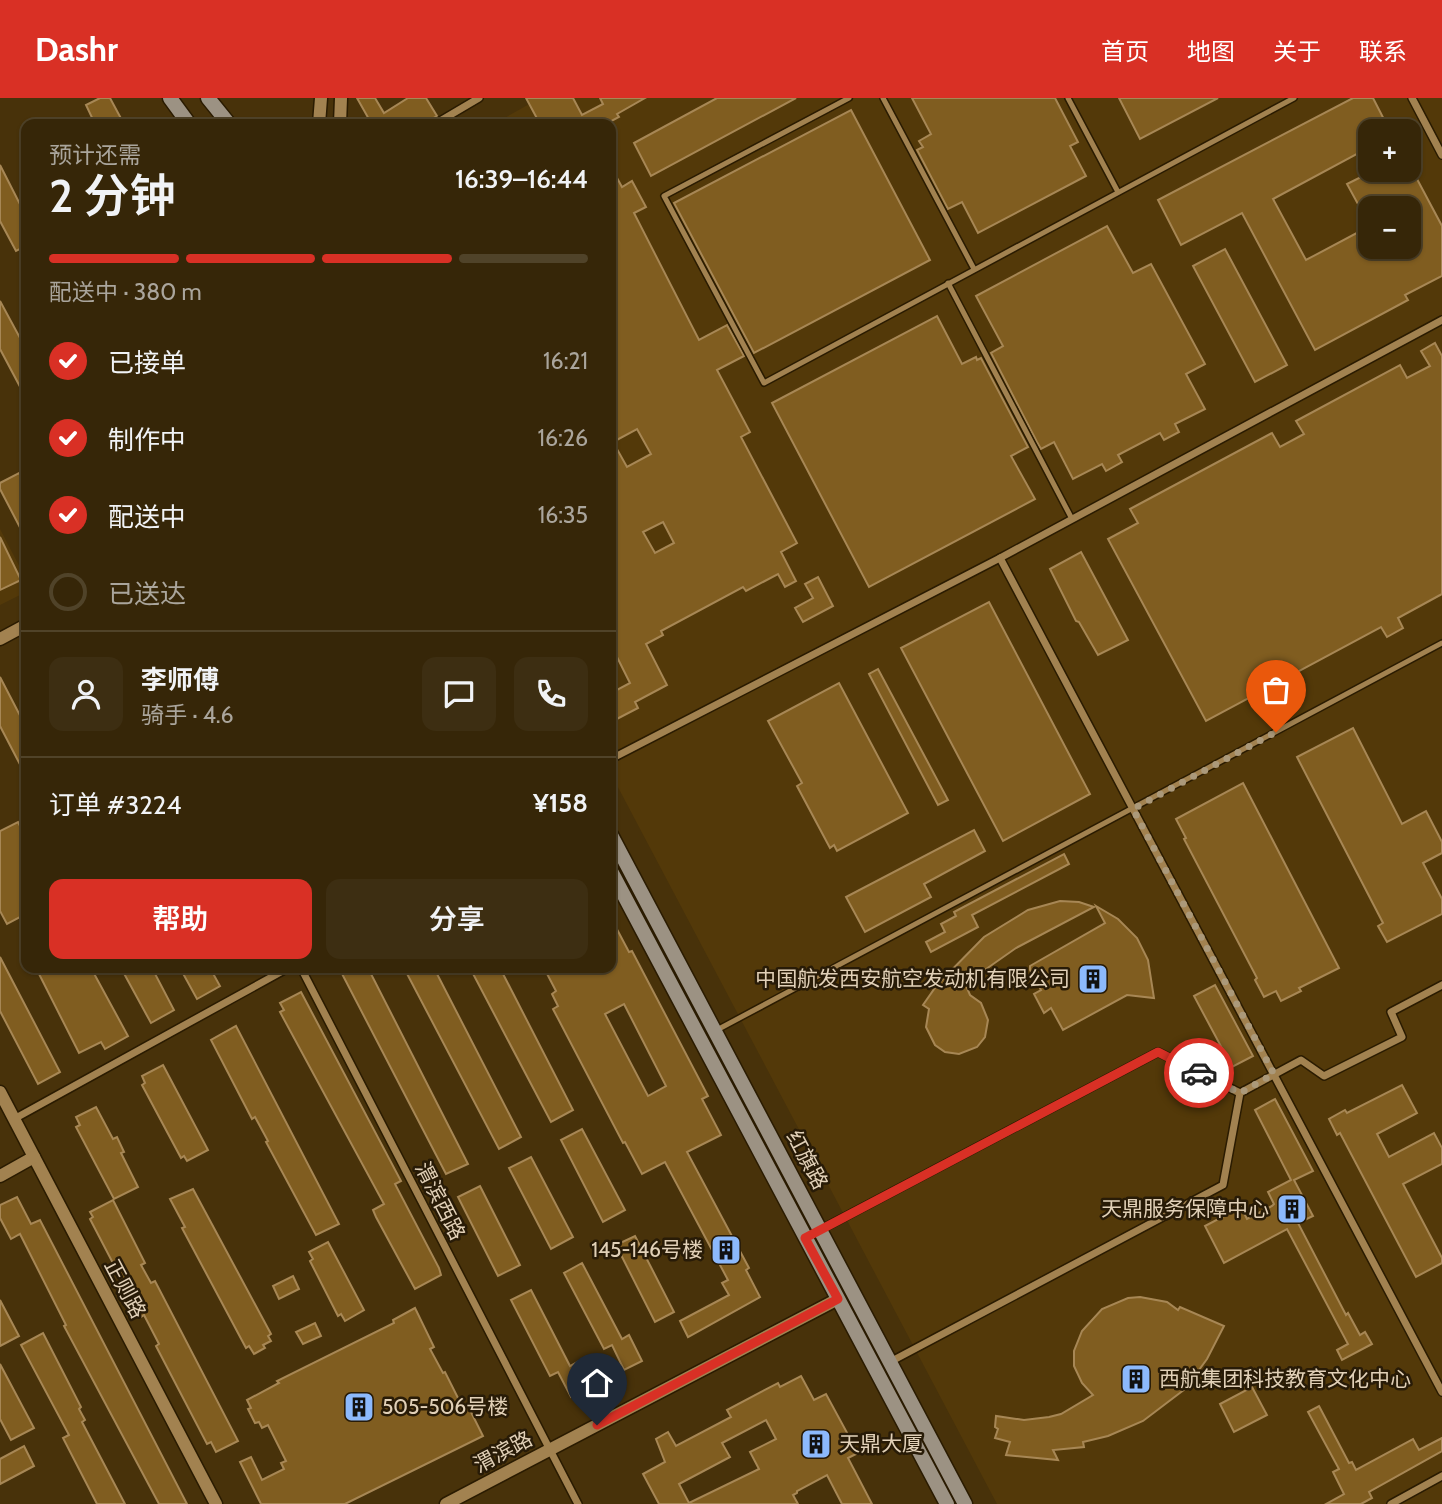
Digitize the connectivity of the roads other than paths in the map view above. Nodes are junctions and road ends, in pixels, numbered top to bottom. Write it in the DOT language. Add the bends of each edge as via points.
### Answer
graph roads {
  1 [pos="170,98"];
  2 [pos="208,98"];
  3 [pos="321,98"];
  4 [pos="341,98"];
  5 [pos="479,98"];
  6 [pos="849,98"];
  7 [pos="883,98"];
  8 [pos="1068,98"];
  9 [pos="1294,98"];
  10 [pos="1412,98"];
  11 [pos="185,119"];
  12 [pos="225,119"];
  13 [pos="319,119"];
  14 [pos="340,119"];
  15 [pos="443,119"];
  16 [pos="1442,155"];
  17 [pos="1118,192"];
  18 [pos="974,269"];
  19 [pos="948,284"];
  20 [pos="1442,320"];
  21 [pos="1072,519"];
  22 [pos="1000,558"];
  23 [pos="21,628"];
  24 [pos="0,639"];
  25 [pos="1442,643"];
  26 [pos="616,756"];
  27 [pos="1133,809"];
  28 [pos="616,844"];
  29 [pos="616,880"];
  30 [pos="279,973"];
  31 [pos="304,973"];
  32 [pos="1442,985"];
  33 [pos="715,1031"];
  34 [pos="1274,1074"];
  35 [pos="0,1092"];
  36 [pos="1240,1093"];
  37 [pos="14,1119"];
  38 [pos="34,1157"];
  39 [pos="0,1176"];
  40 [pos="820,1230"];
  41 [pos="805,1238"];
  42 [pos="838,1299"];
  43 [pos="890,1362"];
  44 [pos="876,1371"];
  45 [pos="1442,1392"];
  46 [pos="549,1450"];
  47 [pos="1442,1476"];
  48 [pos="216,1504"];
  49 [pos="446,1504"];
  50 [pos="578,1504"];
  51 [pos="947,1504"];
  52 [pos="965,1504"];
  53 [pos="1391,1504"];
  1 -- 11 [label="main road"];
  2 -- 12 [label="main road"];
  3 -- 13 [label="street"];
  4 -- 14 [label="street"];
  5 -- 15 [label="street"];
  6 -- 19 [label="lane" via="664,196 764,383"];
  7 -- 18 [label="lane"];
  8 -- 17 [label="lane"];
  9 -- 17 [label="lane"];
  10 -- 16 [label="street"];
  17 -- 18 [label="lane"];
  18 -- 19 [label="lane"];
  19 -- 21 [label="lane"];
  20 -- 21 [label="street"];
  21 -- 22 [label="street"];
  22 -- 26 [label="street"];
  22 -- 27 [label="street"];
  23 -- 24 [label="street"];
  25 -- 27 [label="lane"];
  27 -- 33 [label="lane"];
  27 -- 34 [label="street"];
  28 -- 33 [label="main road, 红旗路"];
  29 -- 41 [label="main road, 红旗路"];
  30 -- 37 [label="street"];
  31 -- 46 [label="street, 渭滨西路"];
  32 -- 34 [label="street" via="1391,1012 1402,1037 1324,1076 1301,1060"];
  33 -- 40 [label="main road, 红旗路"];
  34 -- 36 [label="street"];
  34 -- 45 [label="street"];
  35 -- 37 [label="street, 正则路"];
  36 -- 40 [label="street" via="1158,1052"];
  36 -- 43 [label="street" via="1223,1185"];
  37 -- 38 [label="street, 正则路"];
  38 -- 39 [label="street"];
  38 -- 48 [label="street, 正则路"];
  40 -- 41 [label="street"];
  40 -- 43 [label="main road, 红旗路"];
  41 -- 42 [label="main road, 红旗路"];
  42 -- 44 [label="main road, 红旗路"];
  42 -- 46 [label="street, 渭滨路"];
  43 -- 44 [label="street"];
  43 -- 52 [label="main road, 红旗路"];
  44 -- 51 [label="main road, 红旗路"];
  46 -- 49 [label="street, 渭滨路"];
  46 -- 50 [label="street, 渭滨西路"];
  47 -- 53 [label="street"];
}
